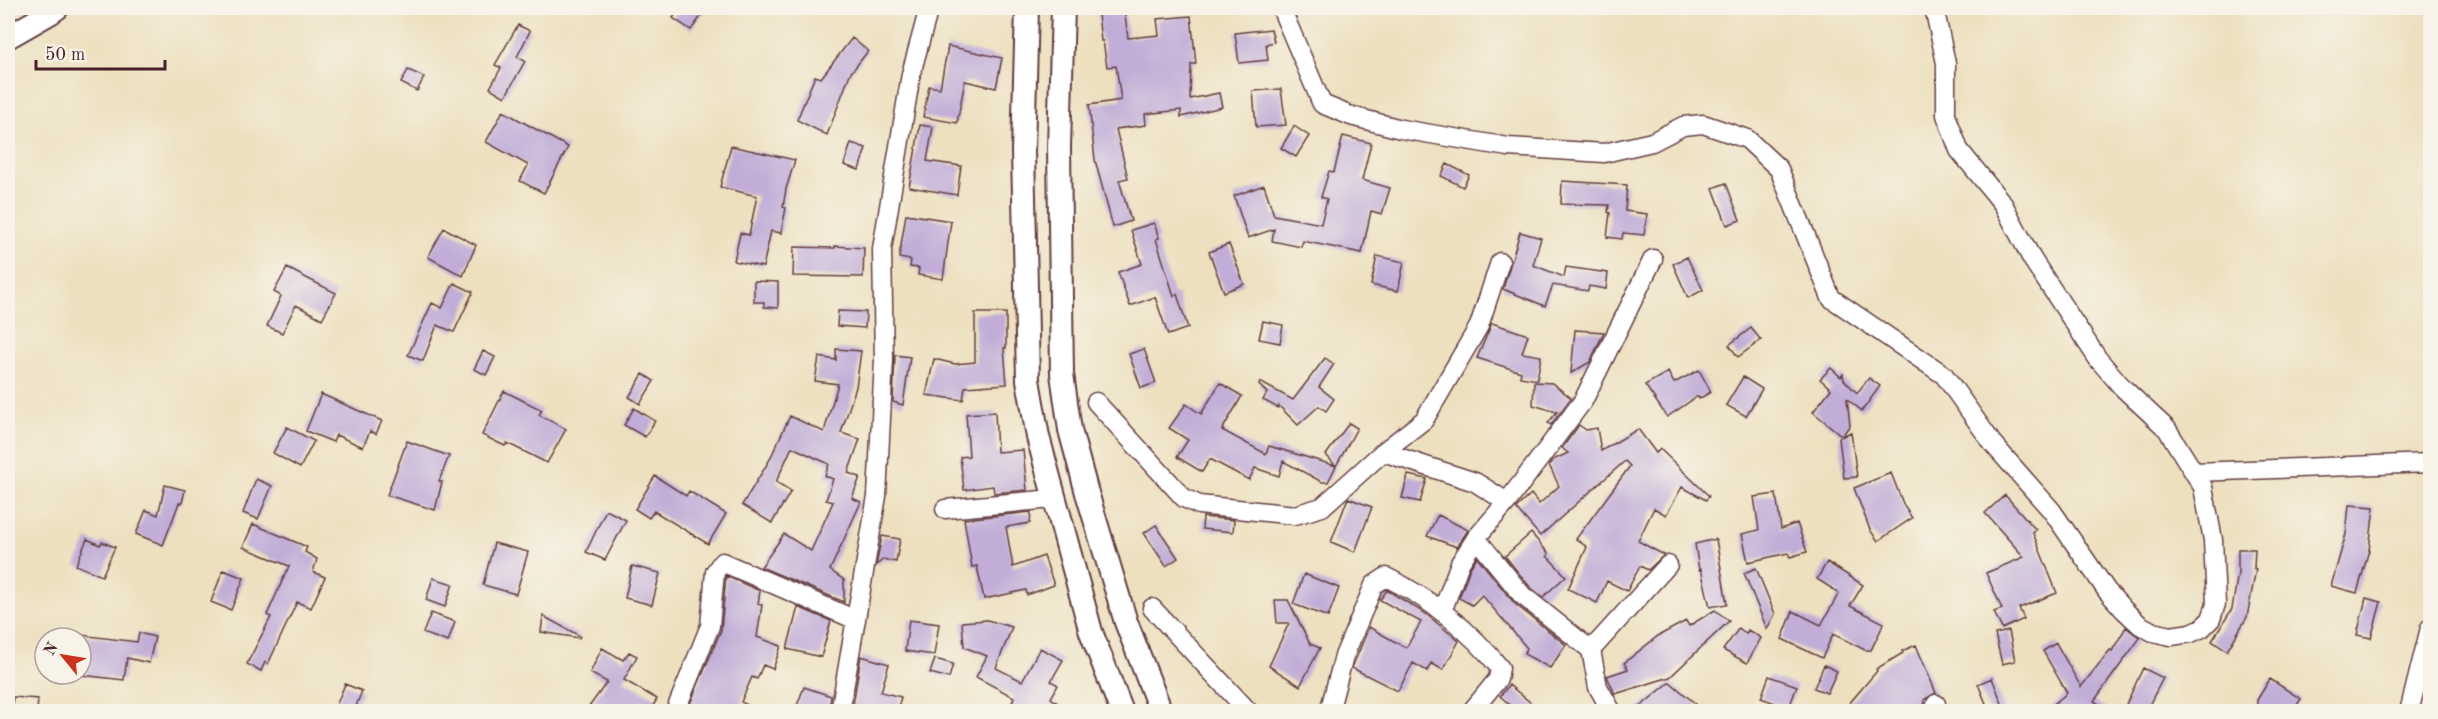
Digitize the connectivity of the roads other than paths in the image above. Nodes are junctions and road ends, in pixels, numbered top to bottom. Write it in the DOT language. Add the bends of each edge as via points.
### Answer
graph roads {
  1 [pos="57,8"];
  2 [pos="929,8"];
  3 [pos="1027,8"];
  4 [pos="1062,8"];
  5 [pos="1281,8"];
  6 [pos="1932,8"];
  7 [pos="8,37"];
  8 [pos="1653,259"];
  9 [pos="1500,262"];
  10 [pos="1096,402"];
  11 [pos="1383,452"];
  12 [pos="2430,463"];
  13 [pos="2195,472"];
  14 [pos="1053,499"];
  15 [pos="1507,502"];
  16 [pos="945,509"];
  17 [pos="1476,538"];
  18 [pos="1668,565"];
  19 [pos="1152,608"];
  20 [pos="1442,612"];
  21 [pos="856,620"];
  22 [pos="2430,628"];
  23 [pos="1591,651"];
  24 [pos="2423,683"];
  25 [pos="675,711"];
  26 [pos="840,711"];
  27 [pos="1122,711"];
  28 [pos="1161,711"];
  29 [pos="1249,711"];
  30 [pos="1329,711"];
  31 [pos="1471,711"];
  32 [pos="1612,711"];
  33 [pos="2409,711"];
  1 -- 7 [label="main road"];
  2 -- 21 [label="street" via="911,74 882,249 884,360 877,496"];
  3 -- 14 [label="main road" via="1023,151 1028,380"];
  4 -- 28 [label="main road" via="1062,374 1070,430 1090,504 1126,622"];
  5 -- 13 [label="street" via="1322,104 1351,116 1401,129 1508,147 1604,153 1652,142 1683,126 1703,124 1747,139 1779,169 1831,298 1944,375 1993,444 2052,511 2107,591 2140,625 2171,636 2202,628 2211,619 2216,604 2213,540 2203,487"];
  6 -- 13 [label="street" via="1946,63 1946,115 1959,150 2002,204 2032,259 2098,359 2167,429"];
  8 -- 15 [label="street" via="1583,401"];
  9 -- 11 [label="street" via="1479,326 1424,420"];
  10 -- 11 [label="street" via="1184,498 1199,505 1296,515 1322,507"];
  11 -- 15 [label="street" via="1475,482"];
  12 -- 13 [label="street"];
  14 -- 16 [label="street"];
  14 -- 27 [label="main road" via="1091,632"];
  15 -- 17 [label="street"];
  17 -- 20 [label="street" via="1460,563"];
  17 -- 23 [label="street" via="1522,595"];
  18 -- 23 [label="street"];
  19 -- 29 [label="street"];
  20 -- 30 [label="street" via="1386,577 1374,585 1344,656"];
  20 -- 31 [label="street" via="1500,668 1498,679"];
  21 -- 25 [label="street" via="722,562 715,572 710,626"];
  21 -- 26 [label="street"];
  22 -- 24 [label="street"];
  23 -- 32 [label="street" via="1598,687"];
  24 -- 33 [label="street"];
}
